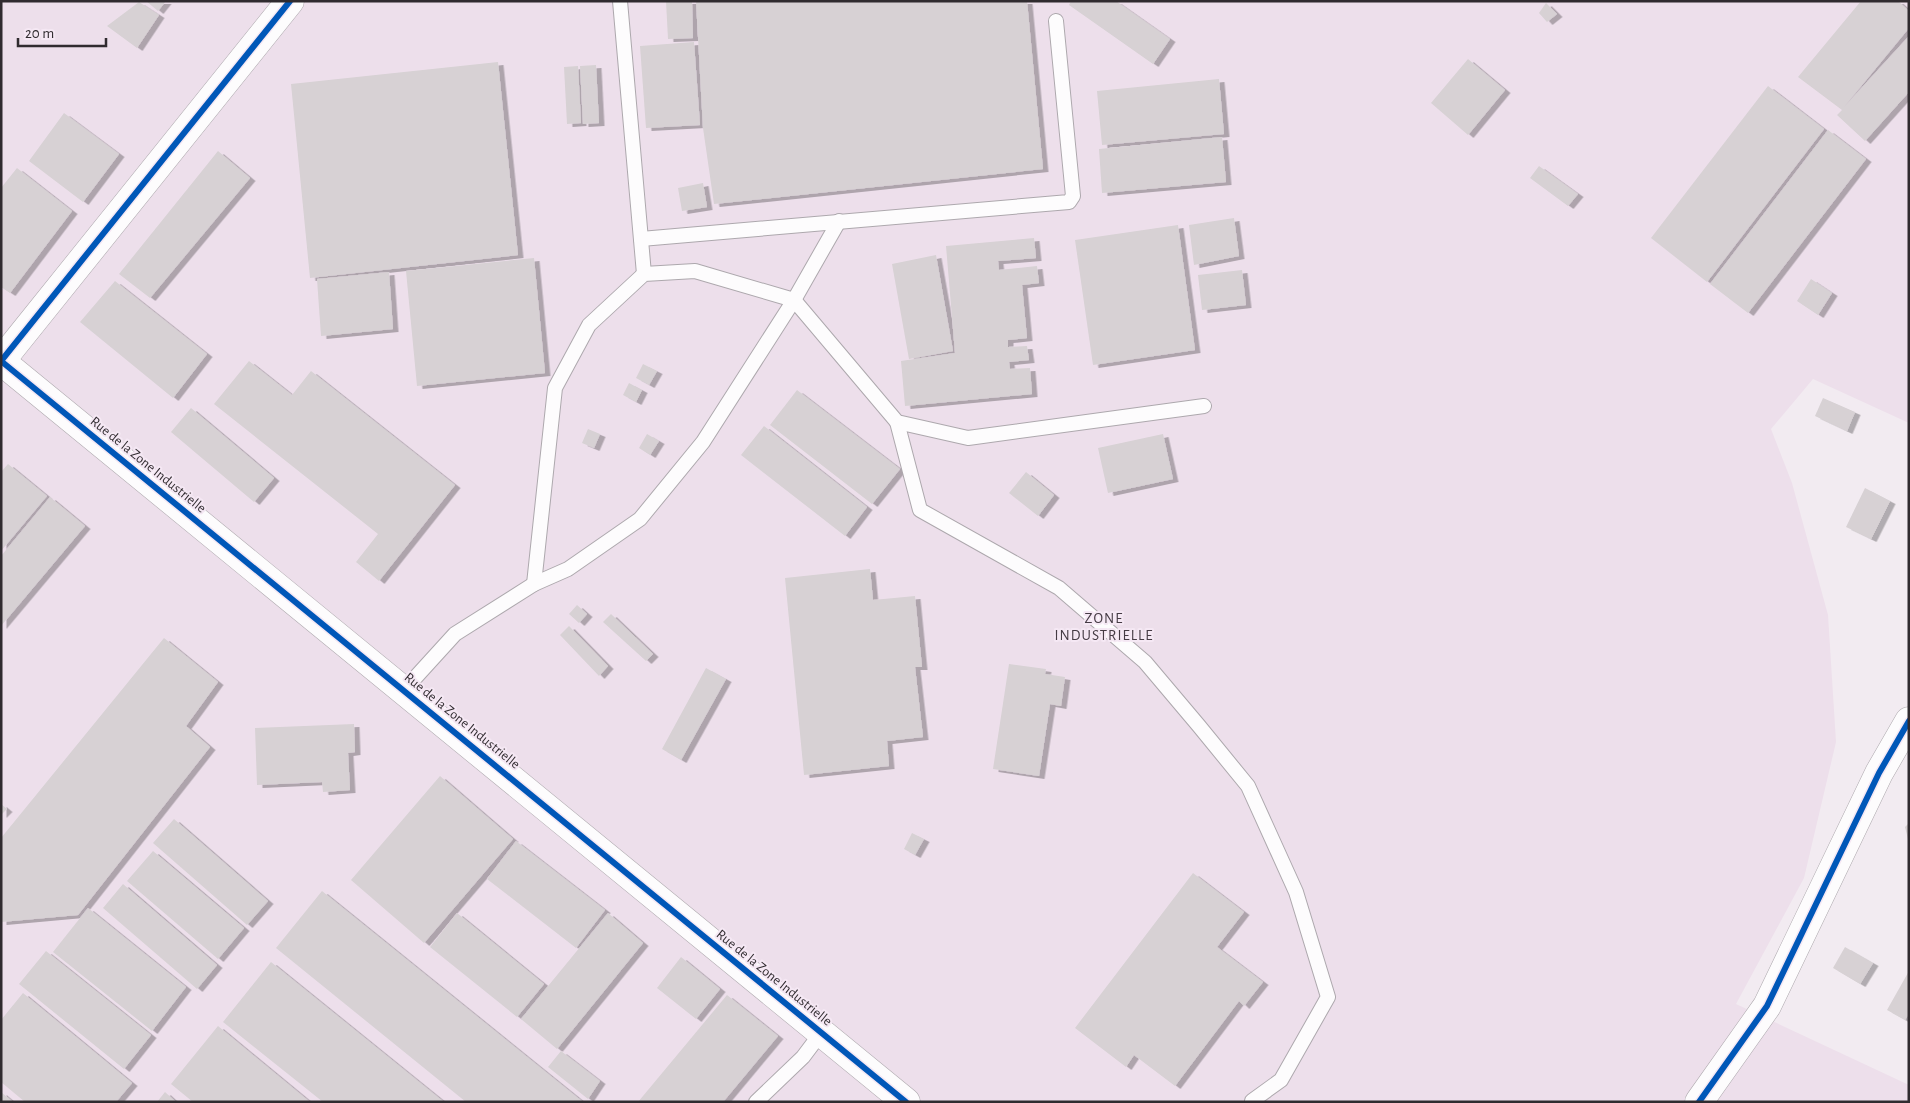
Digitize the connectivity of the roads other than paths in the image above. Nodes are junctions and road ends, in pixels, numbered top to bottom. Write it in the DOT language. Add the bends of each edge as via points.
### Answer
graph roads {
  1 [pos="290,1"];
  2 [pos="620,1"];
  3 [pos="1056,21"];
  4 [pos="839,221"];
  5 [pos="641,240"];
  6 [pos="644,274"];
  7 [pos="794,300"];
  8 [pos="1,361"];
  9 [pos="1204,406"];
  10 [pos="897,422"];
  11 [pos="534,584"];
  12 [pos="404,690"];
  13 [pos="1909,721"];
  14 [pos="821,1033"];
  15 [pos="1252,1101"];
  16 [pos="756,1102"];
  17 [pos="906,1102"];
  18 [pos="1699,1102"];
  1 -- 8 [label="street"];
  2 -- 5 [label="lane"];
  3 -- 4 [label="lane" via="1071,200"];
  4 -- 5 [label="lane"];
  4 -- 7 [label="lane"];
  5 -- 6 [label="lane"];
  6 -- 7 [label="lane" via="695,271"];
  6 -- 11 [label="lane" via="589,325 556,388"];
  7 -- 10 [label="lane"];
  7 -- 11 [label="lane" via="704,442 640,519 568,568"];
  8 -- 12 [label="street, Rue de la Zone Industrielle"];
  9 -- 10 [label="lane" via="968,438"];
  10 -- 15 [label="lane" via="920,510 1059,588 1145,662 1248,786 1296,892 1328,997 1280,1080"];
  11 -- 12 [label="lane" via="455,634"];
  12 -- 14 [label="street, Rue de la Zone Industrielle"];
  13 -- 18 [label="street" via="1879,773 1766,1006"];
  14 -- 16 [label="lane" via="803,1057"];
  14 -- 17 [label="street, Rue de la Zone Industrielle"];
}
